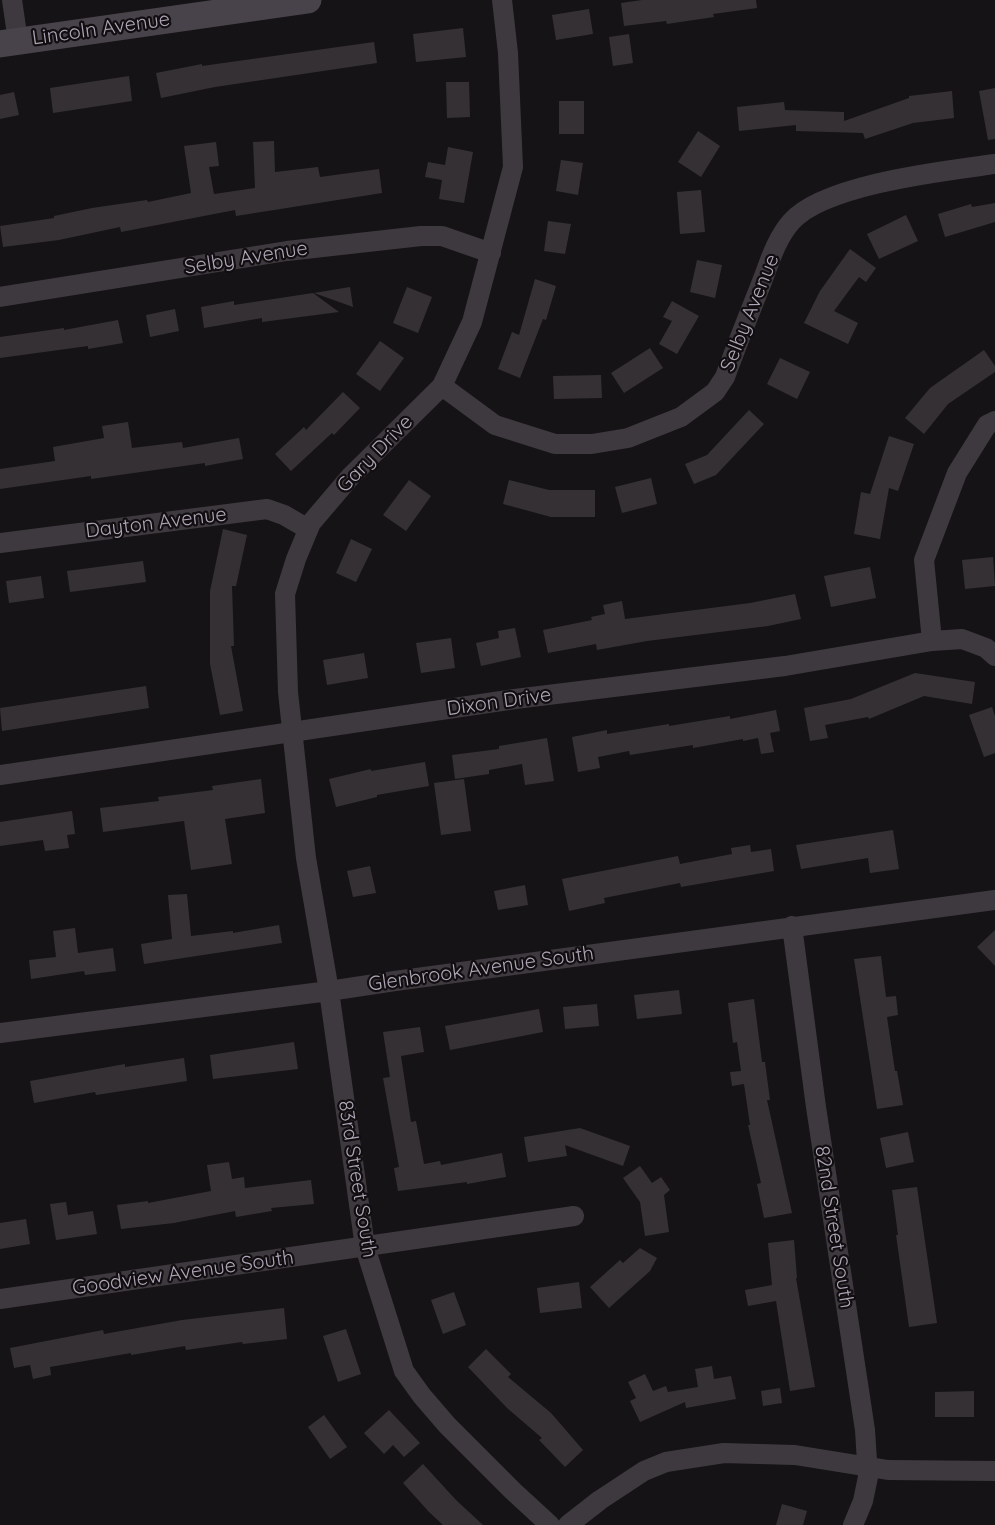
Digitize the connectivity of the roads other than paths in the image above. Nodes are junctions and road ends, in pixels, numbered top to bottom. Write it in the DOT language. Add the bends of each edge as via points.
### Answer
graph roads {
  1 [pos="12,0"];
  2 [pos="308,0"];
  3 [pos="502,0"];
  4 [pos="258,4"];
  5 [pos="9,42"];
  6 [pos="995,164"];
  7 [pos="491,253"];
  8 [pos="0,297"];
  9 [pos="442,386"];
  10 [pos="995,421"];
  11 [pos="308,529"];
  12 [pos="0,543"];
  13 [pos="932,641"];
  14 [pos="995,656"];
  15 [pos="292,731"];
  16 [pos="0,775"];
  17 [pos="995,900"];
  18 [pos="316,915"];
  19 [pos="792,926"];
  20 [pos="329,991"];
  21 [pos="0,1033"];
  22 [pos="574,1216"];
  23 [pos="365,1247"];
  24 [pos="0,1299"];
  25 [pos="867,1466"];
  26 [pos="995,1471"];
  27 [pos="550,1525"];
  28 [pos="568,1525"];
  29 [pos="853,1525"];
  1 -- 5 [label="street"];
  2 -- 4 [label="street, Lincoln Avenue"];
  3 -- 7 [label="street, Gary Drive" via="513,167"];
  4 -- 5 [label="street, Lincoln Avenue"];
  6 -- 9 [label="street, Selby Avenue" via="858,188 808,208 791,222 776,247 725,378 715,392 681,417 628,438 592,444 555,444 495,426"];
  7 -- 8 [label="street, Selby Avenue" via="442,236 421,236 287,251"];
  7 -- 9 [label="street, Gary Drive" via="472,322"];
  9 -- 11 [label="street, Gary Drive" via="351,476"];
  10 -- 13 [label="street" via="987,425 957,473 924,560"];
  11 -- 12 [label="street, Dayton Avenue" via="267,509"];
  11 -- 15 [label="street, Gary Drive" via="285,594"];
  13 -- 14 [label="street, Dixon Drive" via="962,639"];
  13 -- 15 [label="street, Dixon Drive" via="785,666"];
  15 -- 16 [label="street, Dixon Drive"];
  15 -- 18 [label="street, Gary Drive"];
  17 -- 19 [label="street, Glenbrook Avenue South"];
  18 -- 20 [label="street, 83rd Street South"];
  19 -- 20 [label="street, Glenbrook Avenue South"];
  19 -- 25 [label="street, 82nd Street South"];
  20 -- 21 [label="street, Glenbrook Avenue South"];
  20 -- 23 [label="street, 83rd Street South"];
  22 -- 23 [label="street, Goodview Avenue South"];
  23 -- 24 [label="street, Goodview Avenue South"];
  23 -- 27 [label="street, 83rd Street South" via="404,1371 447,1425"];
  25 -- 26 [label="street" via="888,1470"];
  25 -- 28 [label="street" via="746,1452 666,1462 644,1471"];
  25 -- 29 [label="street, 82nd Street South" via="863,1501"];
}
